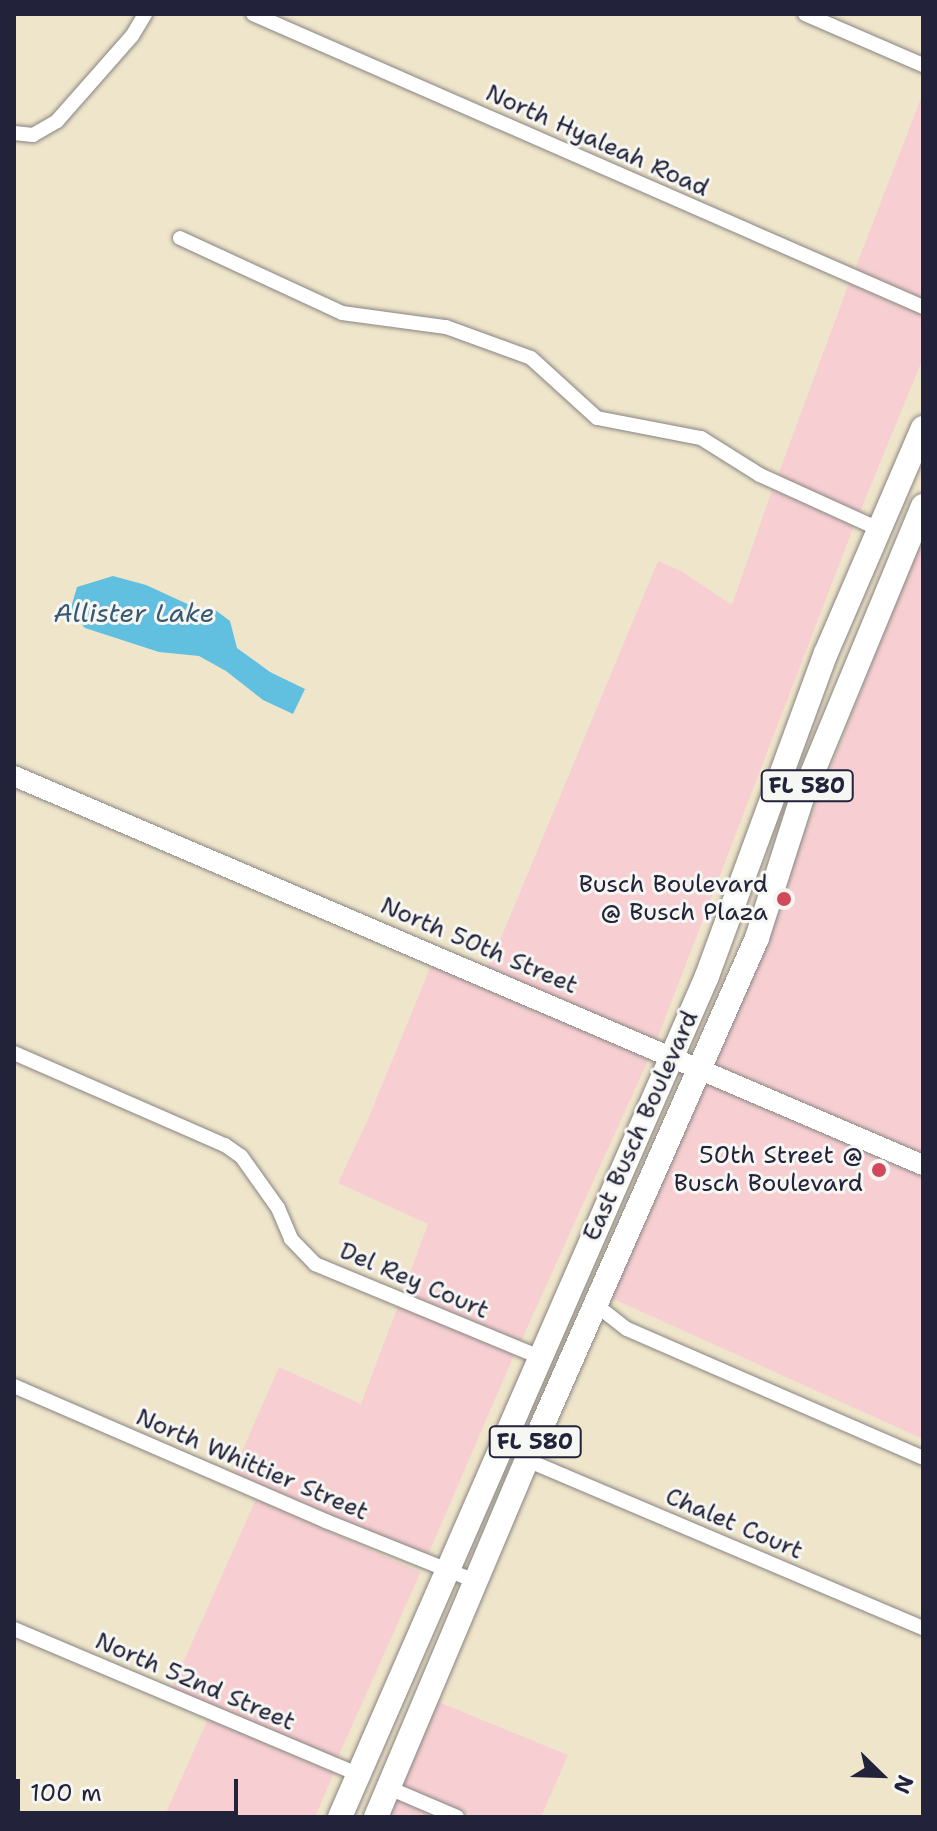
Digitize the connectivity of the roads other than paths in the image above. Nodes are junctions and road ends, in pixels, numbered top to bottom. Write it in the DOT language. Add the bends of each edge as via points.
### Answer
graph roads {
  1 [pos="145,14"];
  2 [pos="253,14"];
  3 [pos="805,14"];
  4 [pos="923,65"];
  5 [pos="14,133"];
  6 [pos="180,238"];
  7 [pos="923,307"];
  8 [pos="923,428"];
  9 [pos="923,506"];
  10 [pos="879,529"];
  11 [pos="826,653"];
  12 [pos="14,776"];
  13 [pos="802,798"];
  14 [pos="14,1053"];
  15 [pos="672,1057"];
  16 [pos="700,1069"];
  17 [pos="923,1165"];
  18 [pos="596,1305"];
  19 [pos="539,1357"];
  20 [pos="14,1386"];
  21 [pos="923,1458"];
  22 [pos="527,1460"];
  23 [pos="447,1570"];
  24 [pos="475,1581"];
  25 [pos="923,1628"];
  26 [pos="14,1629"];
  27 [pos="359,1775"];
  28 [pos="389,1788"];
  29 [pos="340,1817"];
  30 [pos="353,1817"];
  31 [pos="376,1817"];
  32 [pos="457,1817"];
  1 -- 5 [label="street" via="57,121 33,135"];
  2 -- 7 [label="street, North Hyaleah Road"];
  3 -- 4 [label="street"];
  6 -- 10 [label="street" via="342,313 446,327 531,358 597,418 701,438 760,475"];
  8 -- 10 [label="main road, East Busch Boulevard / FL 580"];
  9 -- 13 [label="main road, East Busch Boulevard / FL 580"];
  10 -- 11 [label="main road, East Busch Boulevard / FL 580"];
  11 -- 13 [label="main road" via="829,684 806,754"];
  11 -- 15 [label="main road, East Busch Boulevard / FL 580"];
  12 -- 15 [label="street, North 50th Street"];
  13 -- 16 [label="main road, East Busch Boulevard / FL 580" via="757,938"];
  14 -- 19 [label="street, Del Rey Court" via="241,1156 278,1208 291,1239 315,1264"];
  15 -- 16 [label="street, North 50th Street"];
  15 -- 19 [label="main road, East Busch Boulevard / FL 580"];
  16 -- 17 [label="street, North 50th Street"];
  16 -- 18 [label="main road, East Busch Boulevard / FL 580"];
  18 -- 21 [label="street" via="633,1332"];
  18 -- 22 [label="main road, East Busch Boulevard / FL 580"];
  19 -- 23 [label="main road, East Busch Boulevard / FL 580"];
  20 -- 23 [label="street, North Whittier Street"];
  22 -- 24 [label="main road, East Busch Boulevard / FL 580"];
  22 -- 25 [label="street, Chalet Court"];
  23 -- 24 [label="street, North Whittier Street"];
  23 -- 27 [label="main road, East Busch Boulevard / FL 580"];
  24 -- 28 [label="main road, East Busch Boulevard / FL 580"];
  26 -- 27 [label="street, North 52nd Street"];
  27 -- 29 [label="main road, East Busch Boulevard / FL 580"];
  27 -- 30 [label="main road"];
  28 -- 31 [label="main road, East Busch Boulevard / FL 580"];
  28 -- 32 [label="street"];
}
